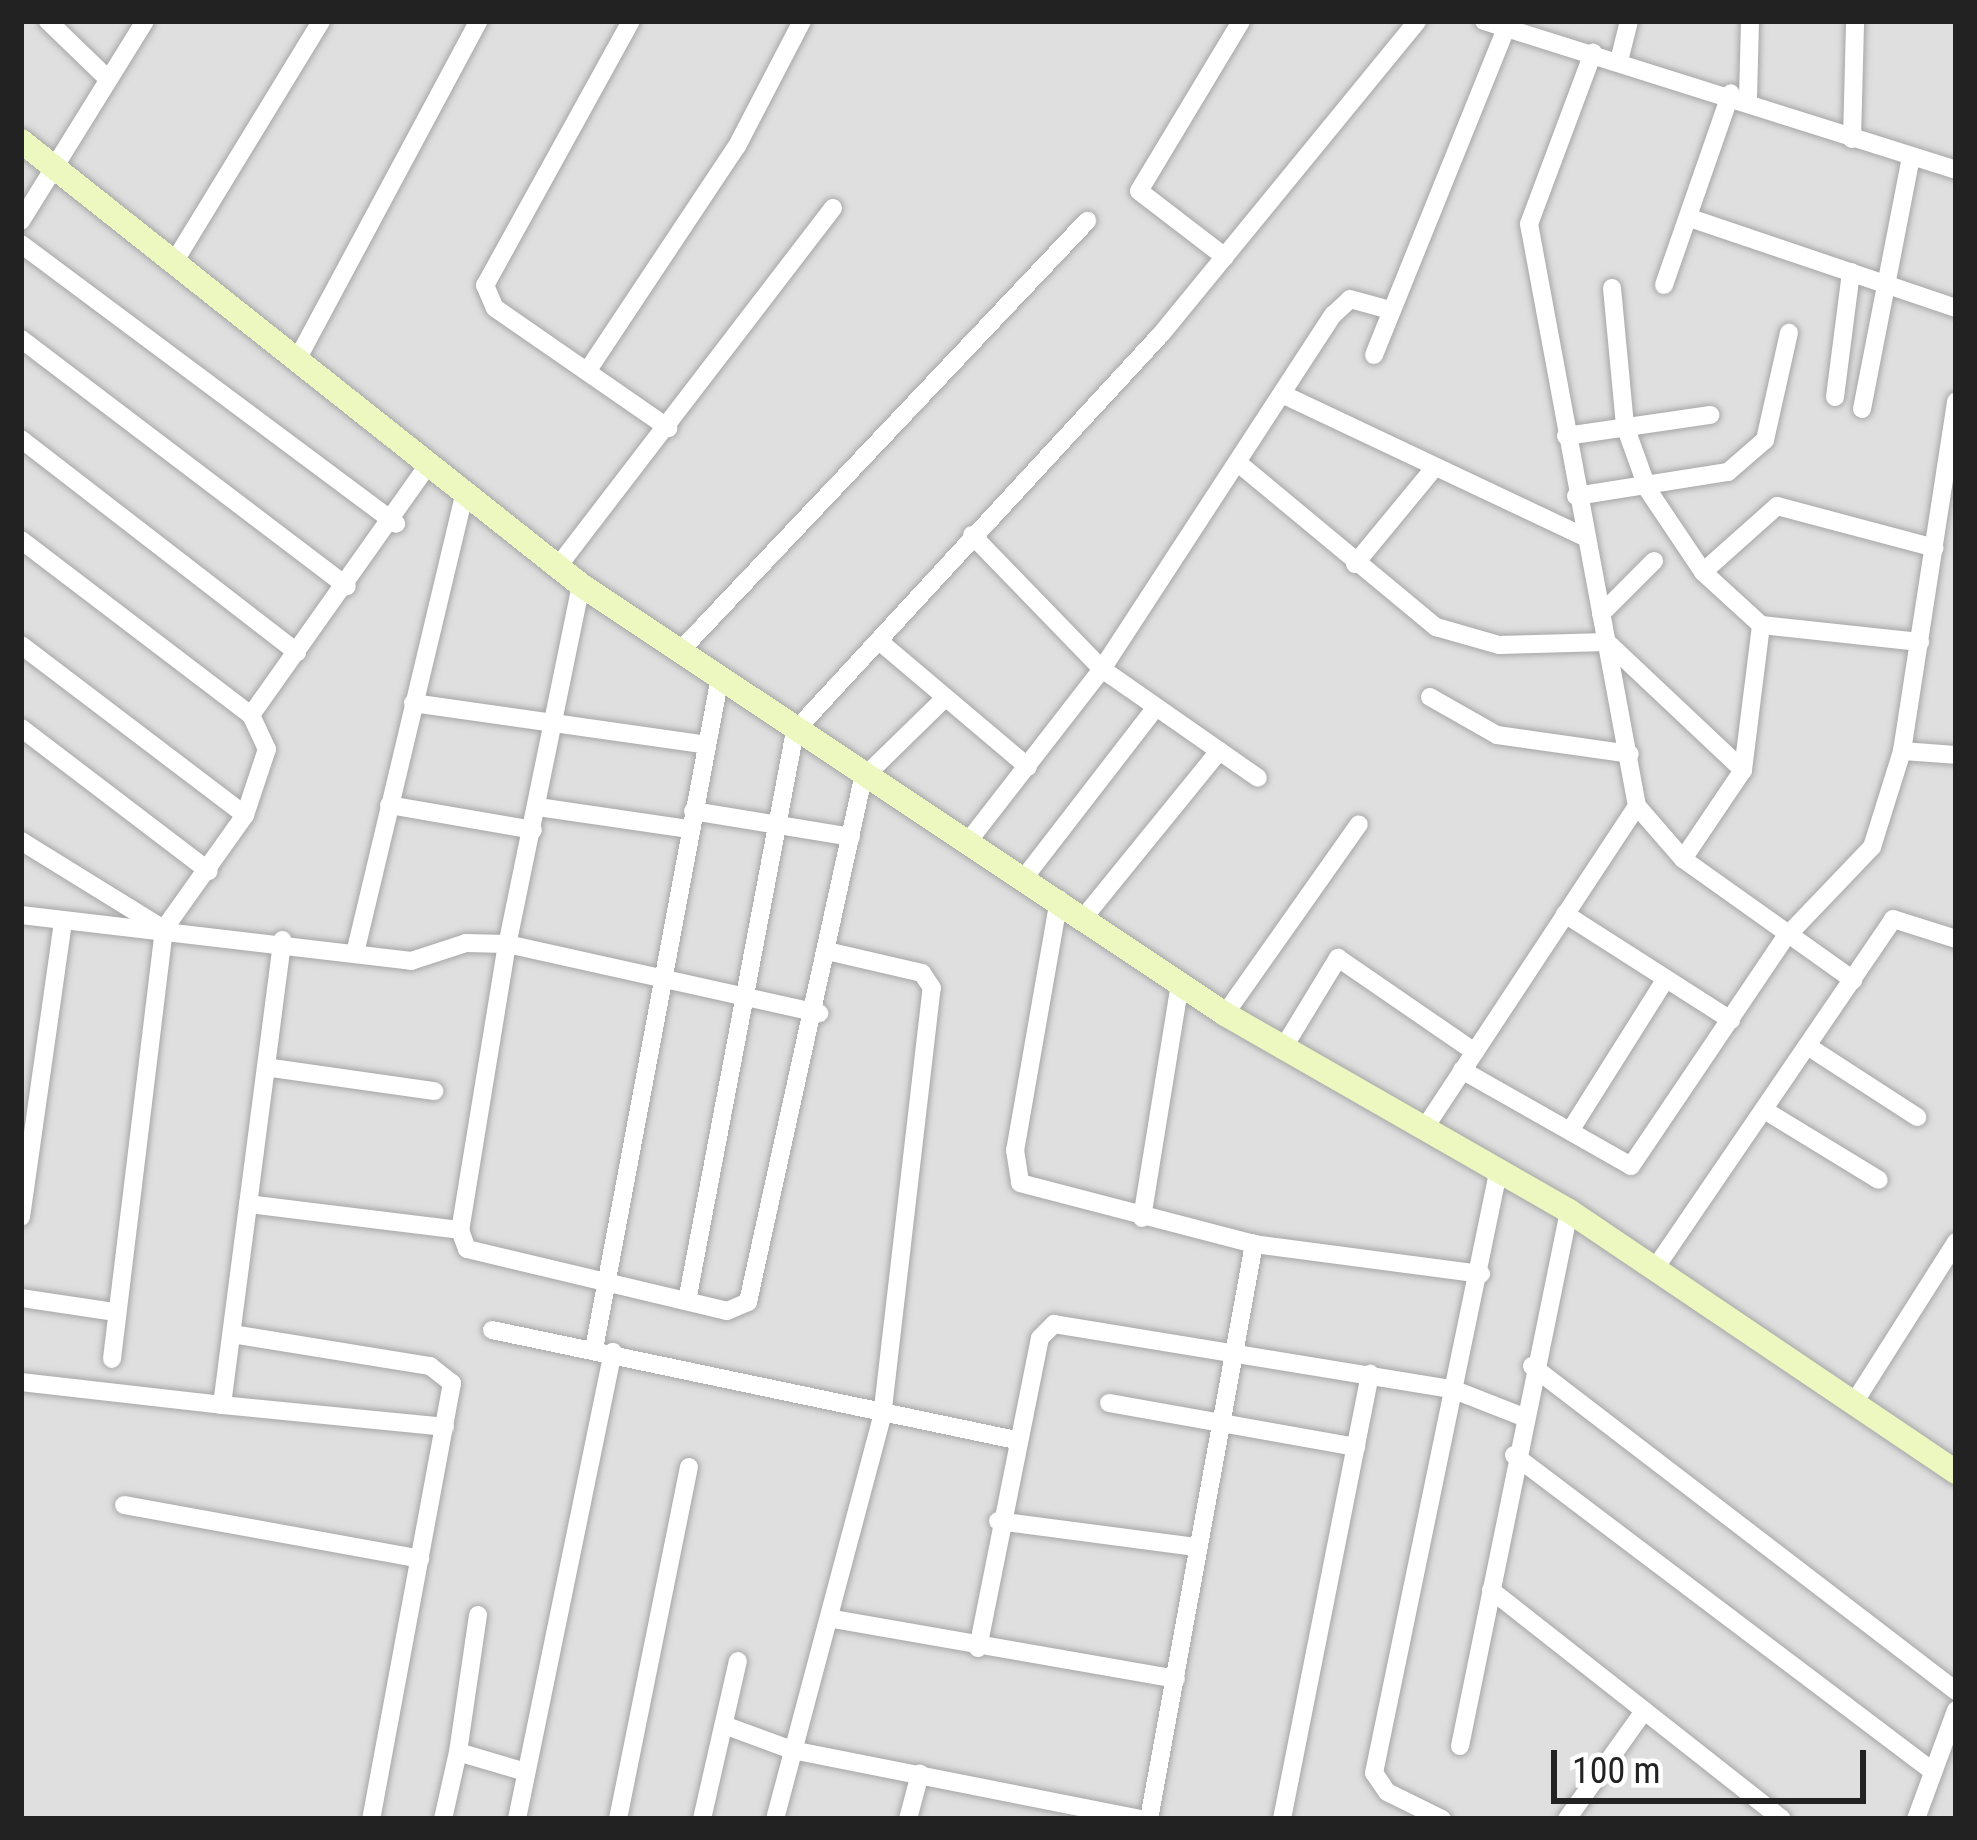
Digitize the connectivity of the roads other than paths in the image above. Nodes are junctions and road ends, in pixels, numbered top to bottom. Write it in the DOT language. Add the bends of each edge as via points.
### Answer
graph roads {
  1 [pos="49,21"];
  2 [pos="145,21"];
  3 [pos="321,21"];
  4 [pos="479,21"];
  5 [pos="631,21"];
  6 [pos="802,21"];
  7 [pos="1241,21"];
  8 [pos="1417,21"];
  9 [pos="1484,21"];
  10 [pos="1629,21"];
  11 [pos="1750,21"];
  12 [pos="1855,21"];
  13 [pos="1507,26"];
  14 [pos="1593,53"];
  15 [pos="1619,61"];
  16 [pos="108,80"];
  17 [pos="1739,96"];
  18 [pos="1852,139"];
  19 [pos="21,141"];
  20 [pos="1911,157"];
  21 [pos="51,166"];
  22 [pos="1956,170"];
  23 [pos="833,208"];
  24 [pos="1690,218"];
  25 [pos="21,220"];
  26 [pos="1087,221"];
  27 [pos="21,244"];
  28 [pos="1225,257"];
  29 [pos="176,260"];
  30 [pos="1852,272"];
  31 [pos="1881,283"];
  32 [pos="1664,285"];
  33 [pos="1612,288"];
  34 [pos="1956,308"];
  35 [pos="1390,310"];
  36 [pos="1789,333"];
  37 [pos="21,339"];
  38 [pos="1374,355"];
  39 [pos="299,356"];
  40 [pos="588,370"];
  41 [pos="1282,394"];
  42 [pos="1835,397"];
  43 [pos="1956,401"];
  44 [pos="1862,409"];
  45 [pos="1710,415"];
  46 [pos="1625,426"];
  47 [pos="668,428"];
  48 [pos="1565,436"];
  49 [pos="21,439"];
  50 [pos="1237,462"];
  51 [pos="428,465"];
  52 [pos="1430,473"];
  53 [pos="1648,490"];
  54 [pos="464,495"];
  55 [pos="1576,496"];
  56 [pos="396,524"];
  57 [pos="972,535"];
  58 [pos="1585,537"];
  59 [pos="21,540"];
  60 [pos="1935,548"];
  61 [pos="1654,561"];
  62 [pos="1355,564"];
  63 [pos="559,565"];
  64 [pos="1702,572"];
  65 [pos="581,584"];
  66 [pos="347,586"];
  67 [pos="1601,614"];
  68 [pos="1761,625"];
  69 [pos="879,640"];
  70 [pos="1606,642"];
  71 [pos="1920,642"];
  72 [pos="21,645"];
  73 [pos="680,650"];
  74 [pos="297,652"];
  75 [pos="1102,669"];
  76 [pos="720,677"];
  77 [pos="1430,697"];
  78 [pos="945,698"];
  79 [pos="413,703"];
  80 [pos="1156,707"];
  81 [pos="251,715"];
  82 [pos="557,722"];
  83 [pos="21,728"];
  84 [pos="795,731"];
  85 [pos="702,744"];
  86 [pos="1219,751"];
  87 [pos="1902,751"];
  88 [pos="1630,754"];
  89 [pos="1956,755"];
  90 [pos="1028,767"];
  91 [pos="1743,770"];
  92 [pos="863,778"];
  93 [pos="1258,778"];
  94 [pos="389,805"];
  95 [pos="1637,806"];
  96 [pos="538,807"];
  97 [pos="245,815"];
  98 [pos="691,820"];
  99 [pos="777,824"];
  100 [pos="1359,824"];
  101 [pos="533,830"];
  102 [pos="851,837"];
  103 [pos="21,841"];
  104 [pos="967,844"];
  105 [pos="1682,860"];
  106 [pos="209,872"];
  107 [pos="1024,878"];
  108 [pos="1059,898"];
  109 [pos="1565,914"];
  110 [pos="21,915"];
  111 [pos="1085,916"];
  112 [pos="63,921"];
  113 [pos="164,929"];
  114 [pos="1785,938"];
  115 [pos="1956,939"];
  116 [pos="282,940"];
  117 [pos="507,944"];
  118 [pos="356,949"];
  119 [pos="831,952"];
  120 [pos="660,973"];
  121 [pos="1852,980"];
  122 [pos="1664,982"];
  123 [pos="1180,983"];
  124 [pos="739,988"];
  125 [pos="819,1013"];
  126 [pos="1225,1014"];
  127 [pos="1732,1020"];
  128 [pos="1809,1047"];
  129 [pos="1282,1050"];
  130 [pos="1475,1052"];
  131 [pos="272,1068"];
  132 [pos="1462,1070"];
  133 [pos="434,1091"];
  134 [pos="1766,1111"];
  135 [pos="1917,1117"];
  136 [pos="1424,1130"];
  137 [pos="1570,1131"];
  138 [pos="26,1140"];
  139 [pos="1498,1168"];
  140 [pos="1879,1180"];
  141 [pos="248,1204"];
  142 [pos="1569,1210"];
  143 [pos="21,1217"];
  144 [pos="1142,1219"];
  145 [pos="460,1230"];
  146 [pos="1956,1242"];
  147 [pos="1254,1244"];
  148 [pos="1656,1268"];
  149 [pos="1481,1274"];
  150 [pos="606,1283"];
  151 [pos="21,1298"];
  152 [pos="687,1300"];
  153 [pos="115,1312"];
  154 [pos="492,1330"];
  155 [pos="232,1334"];
  156 [pos="604,1350"];
  157 [pos="1236,1352"];
  158 [pos="112,1359"];
  159 [pos="1532,1366"];
  160 [pos="1370,1374"];
  161 [pos="21,1382"];
  162 [pos="1452,1389"];
  163 [pos="1857,1398"];
  164 [pos="1108,1403"];
  165 [pos="222,1405"];
  166 [pos="1521,1416"];
  167 [pos="882,1417"];
  168 [pos="1219,1421"];
  169 [pos="445,1427"];
  170 [pos="1016,1440"];
  171 [pos="1356,1447"];
  172 [pos="1514,1455"];
  173 [pos="689,1467"];
  174 [pos="1956,1472"];
  175 [pos="124,1505"];
  176 [pos="998,1521"];
  177 [pos="1196,1547"];
  178 [pos="420,1559"];
  179 [pos="1491,1590"];
  180 [pos="478,1616"];
  181 [pos="833,1618"];
  182 [pos="977,1648"];
  183 [pos="738,1661"];
  184 [pos="1176,1679"];
  185 [pos="1956,1691"];
  186 [pos="1956,1710"];
  187 [pos="1644,1711"];
  188 [pos="724,1725"];
  189 [pos="1460,1745"];
  190 [pos="792,1750"];
  191 [pos="458,1752"];
  192 [pos="1931,1770"];
  193 [pos="526,1772"];
  194 [pos="920,1774"];
  195 [pos="1752,1811"];
  196 [pos="1071,1813"];
  197 [pos="1572,1813"];
  198 [pos="371,1819"];
  199 [pos="443,1819"];
  200 [pos="517,1819"];
  201 [pos="618,1819"];
  202 [pos="702,1819"];
  203 [pos="775,1819"];
  204 [pos="908,1819"];
  205 [pos="1146,1819"];
  206 [pos="1282,1819"];
  207 [pos="1442,1819"];
  208 [pos="1596,1819"];
  209 [pos="1782,1819"];
  210 [pos="1916,1819"];
  1 -- 16 [label="street"];
  2 -- 16 [label="street"];
  3 -- 29 [label="street"];
  4 -- 39 [label="street"];
  5 -- 40 [label="street" via="485,285 495,308"];
  6 -- 40 [label="street" via="737,146"];
  7 -- 28 [label="street" via="1138,190"];
  8 -- 28 [label="street"];
  9 -- 13 [label="street"];
  10 -- 15 [label="street"];
  11 -- 17 [label="street"];
  12 -- 18 [label="street"];
  13 -- 14 [label="street"];
  13 -- 35 [label="street"];
  14 -- 15 [label="street"];
  14 -- 48 [label="street" via="1529,224"];
  15 -- 17 [label="street"];
  16 -- 21 [label="street"];
  17 -- 18 [label="street"];
  17 -- 24 [label="street"];
  18 -- 20 [label="street"];
  19 -- 21 [label="street"];
  20 -- 22 [label="street"];
  20 -- 31 [label="street"];
  21 -- 25 [label="street"];
  21 -- 29 [label="street"];
  23 -- 47 [label="street"];
  24 -- 30 [label="street"];
  24 -- 32 [label="street"];
  26 -- 73 [label="street"];
  27 -- 56 [label="street"];
  28 -- 57 [label="street"];
  29 -- 39 [label="street"];
  30 -- 31 [label="street"];
  30 -- 42 [label="street"];
  31 -- 34 [label="street"];
  31 -- 44 [label="street"];
  33 -- 46 [label="street"];
  35 -- 38 [label="street"];
  35 -- 41 [label="street" via="1350,299"];
  36 -- 53 [label="street" via="1765,440 1716,479"];
  37 -- 66 [label="street"];
  39 -- 51 [label="street"];
  40 -- 47 [label="street"];
  41 -- 50 [label="street"];
  41 -- 52 [label="street"];
  43 -- 60 [label="street"];
  45 -- 46 [label="street"];
  46 -- 48 [label="street"];
  46 -- 53 [label="street"];
  47 -- 63 [label="street"];
  48 -- 55 [label="street"];
  49 -- 74 [label="street"];
  50 -- 62 [label="street"];
  50 -- 75 [label="street"];
  51 -- 54 [label="street"];
  51 -- 56 [label="street"];
  52 -- 58 [label="street"];
  52 -- 62 [label="street"];
  53 -- 55 [label="street"];
  53 -- 64 [label="street"];
  54 -- 63 [label="street"];
  54 -- 79 [label="street"];
  55 -- 58 [label="street"];
  56 -- 66 [label="street"];
  57 -- 69 [label="street"];
  57 -- 75 [label="street"];
  58 -- 67 [label="street"];
  59 -- 81 [label="street"];
  60 -- 64 [label="street" via="1777,506"];
  60 -- 71 [label="street"];
  61 -- 67 [label="street"];
  62 -- 70 [label="street" via="1412,614 1475,641"];
  63 -- 65 [label="street"];
  64 -- 68 [label="street"];
  65 -- 73 [label="street"];
  65 -- 82 [label="street"];
  66 -- 74 [label="street"];
  67 -- 70 [label="street"];
  68 -- 71 [label="street"];
  68 -- 91 [label="street"];
  69 -- 78 [label="street"];
  69 -- 84 [label="street"];
  70 -- 88 [label="street"];
  70 -- 91 [label="street"];
  71 -- 87 [label="street"];
  72 -- 97 [label="street"];
  73 -- 76 [label="street"];
  74 -- 81 [label="street"];
  75 -- 80 [label="street"];
  75 -- 90 [label="street"];
  76 -- 84 [label="street"];
  76 -- 85 [label="street"];
  77 -- 88 [label="street" via="1496,735"];
  78 -- 90 [label="street"];
  78 -- 92 [label="street"];
  79 -- 82 [label="street"];
  79 -- 94 [label="street"];
  80 -- 86 [label="street"];
  80 -- 107 [label="street"];
  81 -- 97 [label="street" via="267,766"];
  82 -- 85 [label="street"];
  82 -- 96 [label="street"];
  83 -- 106 [label="street"];
  84 -- 92 [label="street"];
  84 -- 99 [label="street"];
  85 -- 98 [label="street"];
  86 -- 93 [label="street"];
  86 -- 111 [label="street"];
  87 -- 89 [label="street"];
  87 -- 114 [label="street" via="1872,847"];
  88 -- 95 [label="street"];
  90 -- 104 [label="street"];
  91 -- 105 [label="street"];
  92 -- 102 [label="street"];
  92 -- 104 [label="street"];
  94 -- 101 [label="street"];
  94 -- 118 [label="street"];
  95 -- 105 [label="street"];
  95 -- 109 [label="street"];
  96 -- 98 [label="street"];
  96 -- 101 [label="street"];
  97 -- 106 [label="street"];
  98 -- 99 [label="street"];
  98 -- 120 [label="street"];
  99 -- 102 [label="street"];
  99 -- 124 [label="street"];
  100 -- 126 [label="street"];
  101 -- 117 [label="street"];
  102 -- 119 [label="street"];
  103 -- 113 [label="street"];
  104 -- 107 [label="street"];
  105 -- 114 [label="street"];
  106 -- 113 [label="street"];
  107 -- 108 [label="street"];
  108 -- 111 [label="street"];
  108 -- 144 [label="street" via="1013,1172"];
  109 -- 122 [label="street"];
  109 -- 130 [label="street"];
  110 -- 112 [label="street"];
  111 -- 123 [label="street"];
  112 -- 113 [label="street"];
  112 -- 138 [label="street"];
  113 -- 116 [label="street"];
  113 -- 153 [label="street"];
  114 -- 121 [label="street"];
  114 -- 127 [label="street"];
  115 -- 121 [label="street" via="1893,919"];
  116 -- 118 [label="street"];
  116 -- 131 [label="street"];
  117 -- 118 [label="street" via="466,943 410,962"];
  117 -- 120 [label="street"];
  117 -- 145 [label="street"];
  119 -- 125 [label="street"];
  119 -- 167 [label="street" via="922,973 932,988"];
  120 -- 124 [label="street"];
  120 -- 150 [label="street"];
  121 -- 128 [label="street"];
  122 -- 127 [label="street"];
  122 -- 137 [label="street"];
  123 -- 126 [label="street"];
  123 -- 144 [label="street"];
  124 -- 125 [label="street"];
  124 -- 152 [label="street"];
  125 -- 152 [label="street" via="748,1302 727,1311"];
  126 -- 129 [label="street"];
  127 -- 137 [label="street" via="1631,1166"];
  128 -- 134 [label="street"];
  128 -- 135 [label="street"];
  129 -- 130 [label="street" via="1338,958"];
  129 -- 136 [label="street"];
  130 -- 132 [label="street"];
  131 -- 133 [label="street"];
  131 -- 141 [label="street"];
  132 -- 136 [label="street"];
  132 -- 137 [label="street"];
  134 -- 140 [label="street"];
  134 -- 148 [label="street"];
  136 -- 139 [label="street"];
  138 -- 143 [label="street"];
  139 -- 142 [label="street"];
  139 -- 149 [label="street"];
  141 -- 145 [label="street"];
  141 -- 155 [label="street"];
  142 -- 148 [label="street"];
  142 -- 159 [label="street"];
  144 -- 147 [label="street"];
  145 -- 150 [label="street" via="467,1249"];
  146 -- 163 [label="street"];
  147 -- 149 [label="street"];
  147 -- 157 [label="street"];
  148 -- 163 [label="street"];
  149 -- 162 [label="street"];
  150 -- 152 [label="street"];
  150 -- 156 [label="street"];
  151 -- 153 [label="street"];
  153 -- 158 [label="street"];
  154 -- 156 [label="street"];
  155 -- 165 [label="street"];
  155 -- 169 [label="street" via="430,1366 452,1383"];
  156 -- 167 [label="street"];
  156 -- 193 [label="street"];
  157 -- 160 [label="street"];
  157 -- 168 [label="street"];
  157 -- 170 [label="street" via="1054,1324 1040,1338"];
  159 -- 166 [label="street"];
  159 -- 185 [label="street"];
  160 -- 162 [label="street"];
  160 -- 171 [label="street"];
  161 -- 165 [label="street"];
  162 -- 166 [label="street"];
  162 -- 207 [label="street" via="1374,1773 1387,1792"];
  163 -- 174 [label="street"];
  164 -- 168 [label="street"];
  165 -- 169 [label="street"];
  166 -- 172 [label="street"];
  167 -- 170 [label="street"];
  167 -- 181 [label="street"];
  168 -- 171 [label="street"];
  168 -- 177 [label="street"];
  169 -- 178 [label="street"];
  170 -- 176 [label="street"];
  171 -- 206 [label="street"];
  172 -- 179 [label="street"];
  172 -- 192 [label="street"];
  173 -- 201 [label="street"];
  175 -- 178 [label="street"];
  176 -- 177 [label="street"];
  176 -- 182 [label="street"];
  177 -- 184 [label="street"];
  178 -- 198 [label="street"];
  179 -- 187 [label="street"];
  179 -- 189 [label="street"];
  180 -- 191 [label="street"];
  181 -- 182 [label="street"];
  181 -- 190 [label="street"];
  182 -- 184 [label="street"];
  183 -- 188 [label="street"];
  184 -- 205 [label="street"];
  186 -- 192 [label="street"];
  187 -- 195 [label="street"];
  187 -- 197 [label="street"];
  188 -- 190 [label="street"];
  188 -- 202 [label="street"];
  190 -- 194 [label="street"];
  190 -- 203 [label="street"];
  191 -- 193 [label="street"];
  191 -- 199 [label="street"];
  192 -- 210 [label="street"];
  193 -- 200 [label="street"];
  194 -- 196 [label="street"];
  194 -- 204 [label="street"];
  195 -- 209 [label="street"];
  196 -- 205 [label="street"];
  197 -- 208 [label="street"];
}
